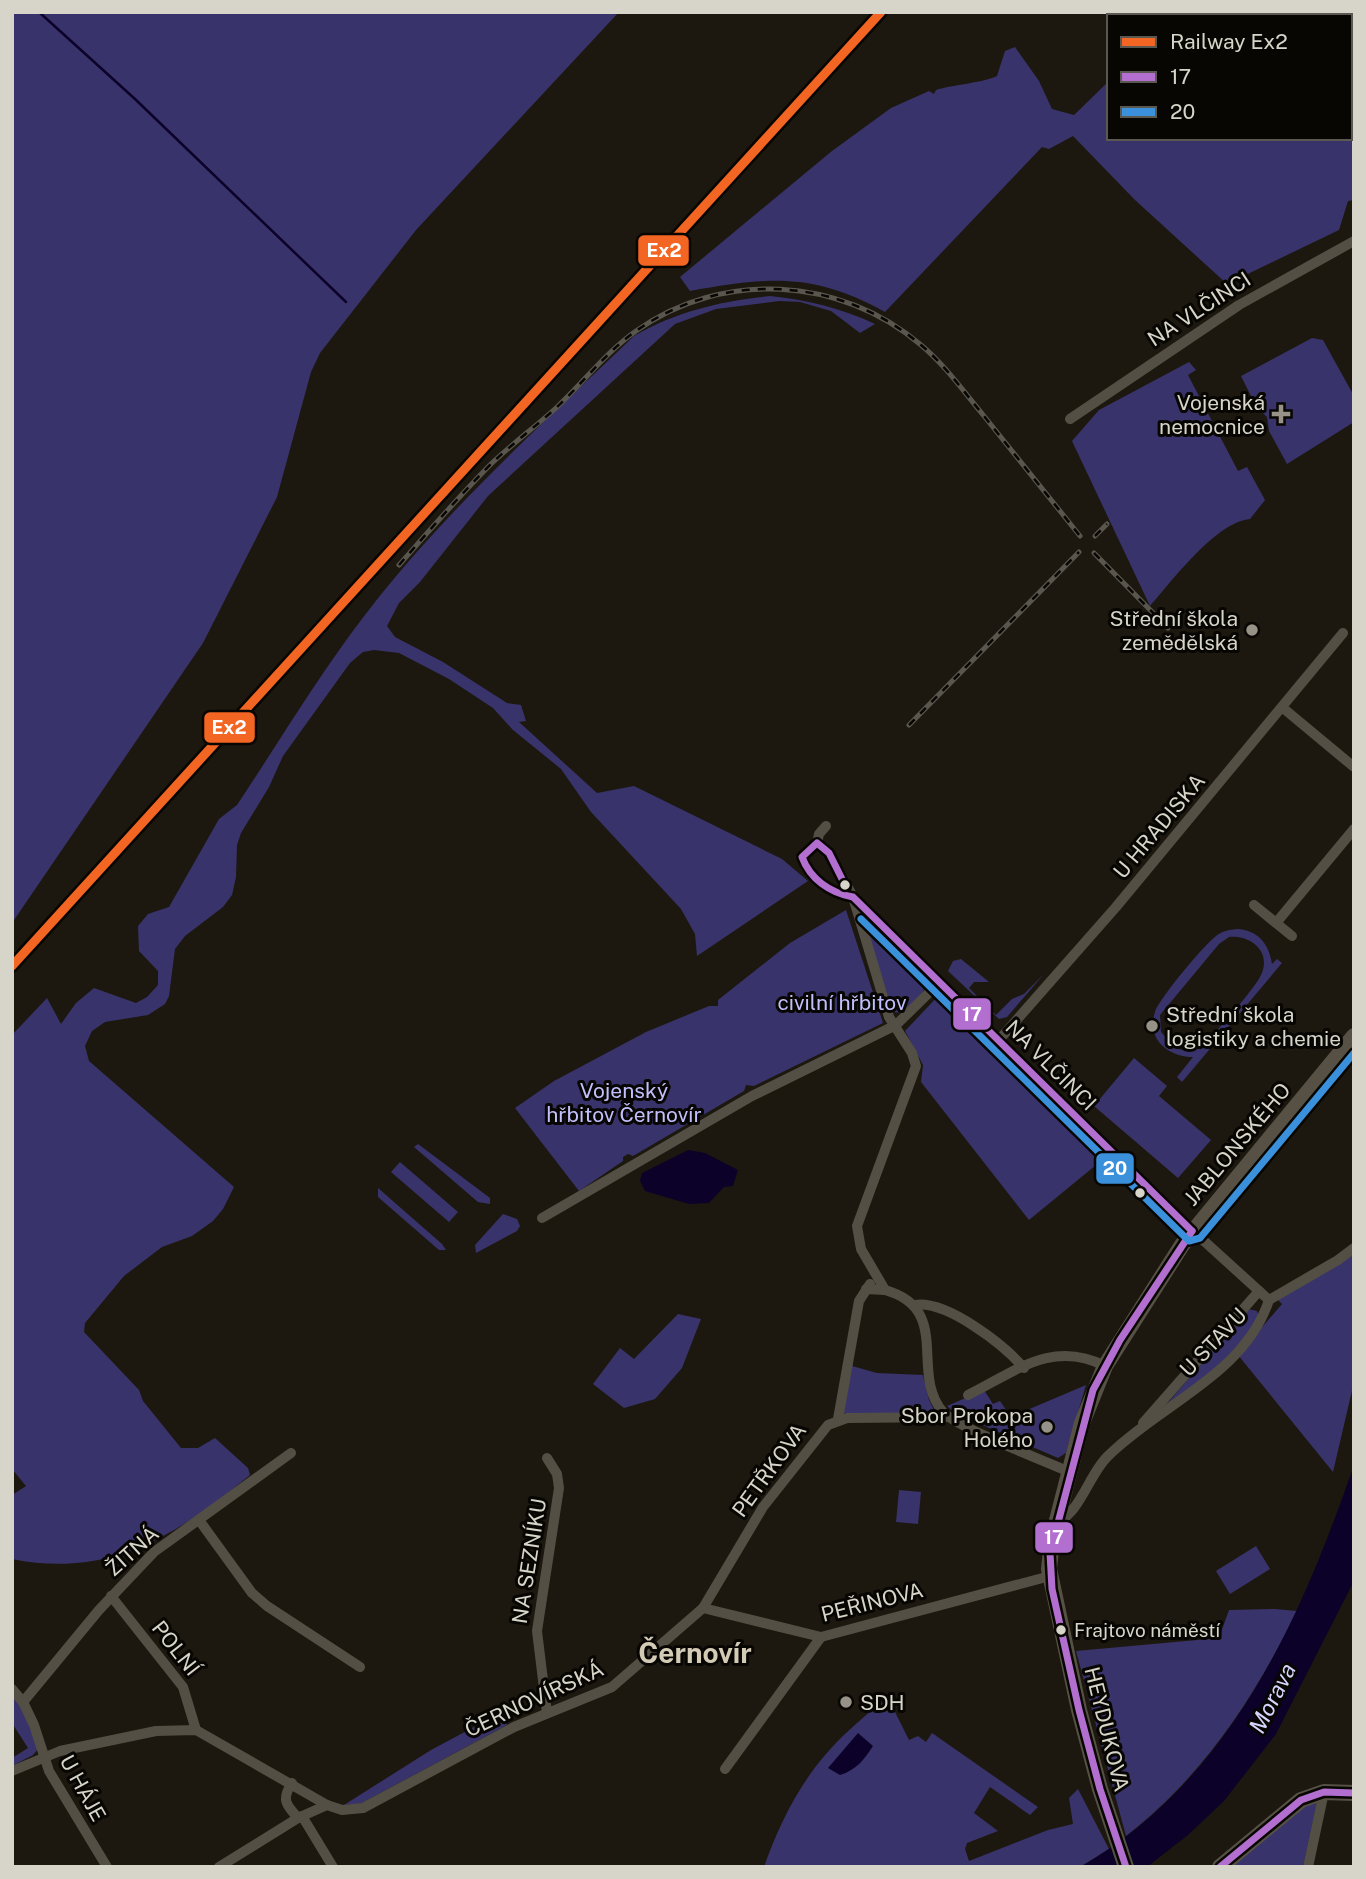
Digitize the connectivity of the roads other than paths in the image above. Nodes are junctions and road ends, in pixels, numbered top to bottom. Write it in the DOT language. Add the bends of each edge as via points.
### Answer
graph roads {
  1 [pos="1354,242"];
  2 [pos="1070,419"];
  3 [pos="1343,633"];
  4 [pos="1283,708"];
  5 [pos="1354,767"];
  6 [pos="826,826"];
  7 [pos="1354,829"];
  8 [pos="817,843"];
  9 [pos="853,897"];
  10 [pos="1254,905"];
  11 [pos="1276,923"];
  12 [pos="1292,936"];
  13 [pos="940,982"];
  14 [pos="895,1025"];
  15 [pos="1354,1036"];
  16 [pos="999,1040"];
  17 [pos="542,1218"];
  18 [pos="1192,1231"];
  19 [pos="1354,1248"];
  20 [pos="878,1277"];
  21 [pos="866,1289"];
  22 [pos="885,1290"];
  23 [pos="1259,1291"];
  24 [pos="1269,1300"];
  25 [pos="915,1305"];
  26 [pos="1105,1366"];
  27 [pos="1024,1368"];
  28 [pos="968,1395"];
  29 [pos="948,1417"];
  30 [pos="838,1419"];
  31 [pos="1140,1428"];
  32 [pos="291,1453"];
  33 [pos="547,1458"];
  34 [pos="1069,1472"];
  35 [pos="1062,1519"];
  36 [pos="200,1520"];
  37 [pos="1050,1576"];
  38 [pos="111,1596"];
  39 [pos="703,1608"];
  40 [pos="821,1637"];
  41 [pos="360,1667"];
  42 [pos="12,1689"];
  43 [pos="23,1702"];
  44 [pos="547,1713"];
  45 [pos="196,1730"];
  46 [pos="44,1756"];
  47 [pos="725,1769"];
  48 [pos="12,1771"];
  49 [pos="292,1783"];
  50 [pos="1324,1792"];
  51 [pos="1354,1793"];
  52 [pos="327,1805"];
  53 [pos="300,1817"];
  54 [pos="107,1867"];
  55 [pos="219,1867"];
  56 [pos="333,1867"];
  57 [pos="1126,1867"];
  58 [pos="1220,1867"];
  59 [pos="1308,1867"];
  1 -- 2 [label="street, NA VLČINCI" via="1238,305"];
  3 -- 4 [label="street, U HRADISKA"];
  4 -- 5 [label="street"];
  4 -- 16 [label="street, U HRADISKA"];
  6 -- 8 [label="street"];
  7 -- 11 [label="street"];
  8 -- 9 [label="street, NA VLČINCI" via="830,853"];
  8 -- 9 [label="street, NA VLČINCI" via="802,858 804,866 842,896"];
  9 -- 13 [label="street, NA VLČINCI"];
  9 -- 14 [label="street"];
  10 -- 11 [label="street"];
  11 -- 12 [label="street"];
  13 -- 14 [label="street"];
  13 -- 16 [label="street, NA VLČINCI"];
  14 -- 17 [label="street" via="752,1096"];
  14 -- 20 [label="street" via="915,1058 915,1076 858,1226 861,1248"];
  15 -- 18 [label="street, JABLONSKÉHO"];
  16 -- 18 [label="street, NA VLČINCI"];
  18 -- 23 [label="street, NA VLČINCI"];
  18 -- 26 [label="street, JABLONSKÉHO"];
  19 -- 24 [label="street"];
  20 -- 21 [label="street"];
  20 -- 22 [label="street"];
  21 -- 22 [label="street"];
  21 -- 30 [label="street" via="859,1301"];
  22 -- 25 [label="street"];
  23 -- 24 [label="street, NA VLČINCI"];
  23 -- 31 [label="street, U STAVU"];
  24 -- 31 [label="street, U STAVU" via="1259,1325 1209,1381"];
  25 -- 27 [label="street" via="926,1304 961,1317"];
  25 -- 29 [label="street" via="925,1326 936,1401"];
  26 -- 27 [label="street" via="1057,1354"];
  26 -- 34 [label="street, JABLONSKÉHO" via="1088,1404"];
  27 -- 28 [label="street"];
  29 -- 30 [label="street, PETŘKOVA"];
  29 -- 34 [label="street"];
  30 -- 39 [label="street, PETŘKOVA" via="820,1432 763,1507"];
  31 -- 35 [label="street, U STAVU" via="1100,1465"];
  32 -- 36 [label="street, ŽITNÁ"];
  33 -- 44 [label="street, NA SEZNÍKU" via="559,1488 537,1632"];
  34 -- 35 [label="street, HEYDUKOVA"];
  35 -- 37 [label="street, HEYDUKOVA" via="1050,1553"];
  36 -- 38 [label="street, ŽITNÁ" via="154,1552"];
  36 -- 41 [label="street" via="252,1593"];
  37 -- 40 [label="street, PEŘINOVA"];
  37 -- 57 [label="street, HEYDUKOVA" via="1079,1710"];
  38 -- 43 [label="street, ŽITNÁ"];
  38 -- 45 [label="street, POLNÍ" via="183,1687"];
  39 -- 40 [label="street, PEŘINOVA"];
  39 -- 44 [label="street, ČERNOVÍRSKÁ" via="612,1687"];
  40 -- 47 [label="street"];
  42 -- 43 [label="street, U HÁJE"];
  43 -- 46 [label="street, U HÁJE"];
  44 -- 52 [label="street, ČERNOVÍRSKÁ" via="363,1808 342,1810"];
  45 -- 46 [label="street" via="156,1731"];
  45 -- 49 [label="street"];
  46 -- 48 [label="street"];
  46 -- 54 [label="street, U HÁJE"];
  49 -- 52 [label="street"];
  49 -- 53 [label="street" via="285,1804"];
  50 -- 51 [label="street"];
  50 -- 58 [label="street" via="1295,1803"];
  50 -- 59 [label="street"];
  52 -- 53 [label="street"];
  53 -- 55 [label="street"];
  53 -- 56 [label="street"];
}
